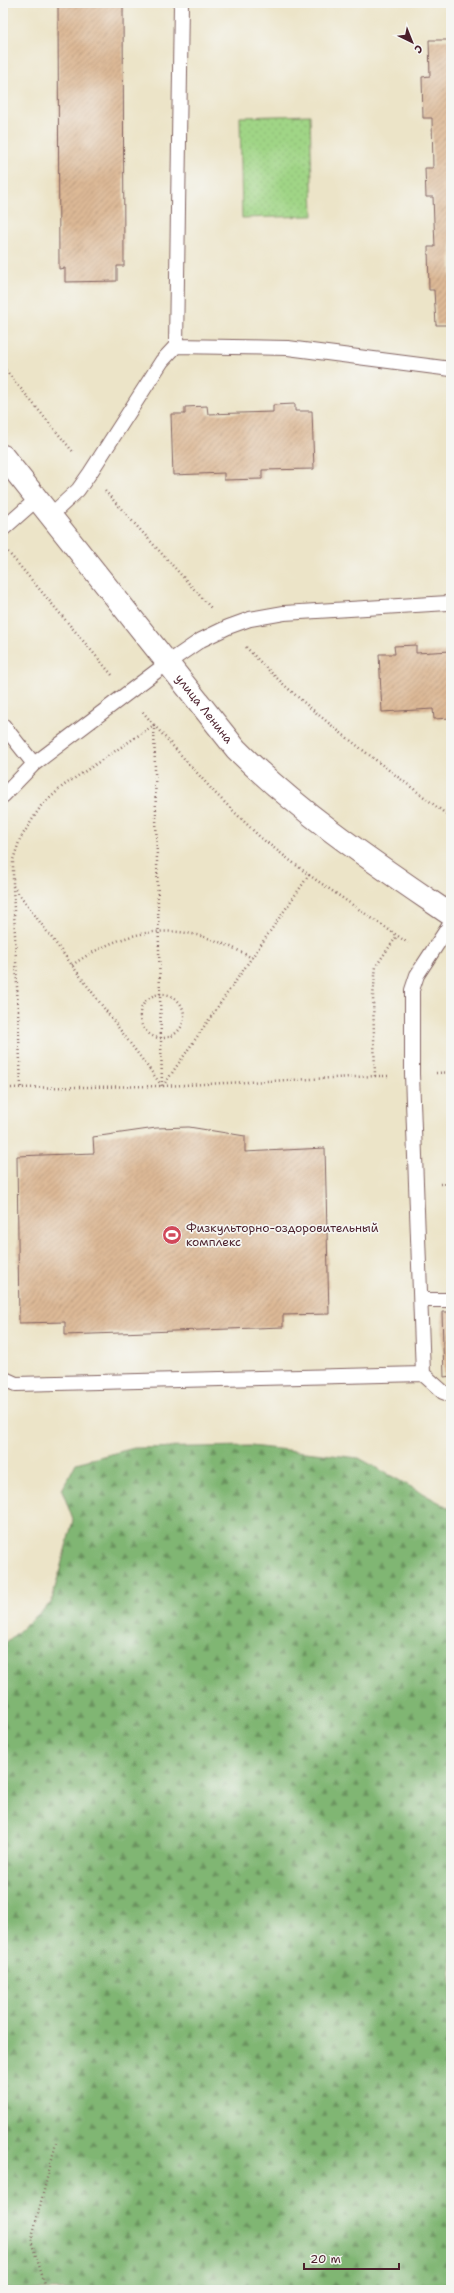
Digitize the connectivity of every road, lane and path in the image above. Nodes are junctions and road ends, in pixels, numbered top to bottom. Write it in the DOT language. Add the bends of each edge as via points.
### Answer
graph roads {
  1 [pos="181,3"];
  2 [pos="176,346"];
  3 [pos="3,367"];
  4 [pos="451,368"];
  5 [pos="3,456"];
  6 [pos="90,473"];
  7 [pos="37,499"];
  8 [pos="50,516"];
  9 [pos="3,529"];
  10 [pos="3,546"];
  11 [pos="451,601"];
  12 [pos="228,627"];
  13 [pos="166,664"];
  14 [pos="128,693"];
  15 [pos="154,725"];
  16 [pos="3,726"];
  17 [pos="34,764"];
  18 [pos="3,796"];
  19 [pos="451,818"];
  20 [pos="309,875"];
  21 [pos="13,886"];
  22 [pos="451,915"];
  23 [pos="451,923"];
  24 [pos="158,932"];
  25 [pos="397,936"];
  26 [pos="428,956"];
  27 [pos="252,958"];
  28 [pos="72,965"];
  29 [pos="160,993"];
  30 [pos="161,1039"];
  31 [pos="162,1086"];
  32 [pos="21,1087"];
  33 [pos="3,1088"];
  34 [pos="421,1300"];
  35 [pos="451,1300"];
  36 [pos="423,1374"];
  37 [pos="3,1378"];
  38 [pos="451,1395"];
  39 [pos="56,2143"];
  40 [pos="47,2290"];
  1 -- 2 [label="lane"];
  2 -- 4 [label="lane" via="288,348"];
  2 -- 6 [label="lane" via="162,361"];
  3 -- 6 [label="path"];
  5 -- 7 [label="street, улица Ленина"];
  6 -- 8 [label="lane" via="78,490"];
  6 -- 12 [label="path"];
  7 -- 8 [label="street, улица Ленина"];
  7 -- 9 [label="lane"];
  8 -- 13 [label="street, улица Ленина"];
  10 -- 14 [label="path"];
  11 -- 12 [label="lane" via="284,613 250,619"];
  12 -- 13 [label="lane" via="201,640"];
  12 -- 19 [label="path" via="270,673 300,699"];
  13 -- 14 [label="lane"];
  13 -- 22 [label="street, улица Ленина" via="236,750 272,785 346,843"];
  14 -- 15 [label="path"];
  14 -- 17 [label="lane"];
  15 -- 20 [label="path" via="216,794 261,838"];
  15 -- 21 [label="path" via="63,786 41,806 20,839 13,860"];
  15 -- 24 [label="path"];
  16 -- 17 [label="lane"];
  17 -- 18 [label="lane"];
  20 -- 25 [label="path"];
  20 -- 27 [label="path"];
  21 -- 28 [label="path"];
  21 -- 32 [label="path"];
  23 -- 26 [label="lane"];
  24 -- 27 [label="path" via="174,931 202,935 228,944"];
  24 -- 28 [label="path" via="120,938"];
  24 -- 29 [label="path"];
  25 -- 26 [label="path"];
  25 -- 31 [label="path" via="376,966 373,996 375,1076"];
  26 -- 34 [label="lane" via="417,975 412,990 411,1007"];
  27 -- 31 [label="path"];
  28 -- 31 [label="path"];
  29 -- 30 [label="path"];
  29 -- 30 [label="path" via="149,997 141,1005 138,1017 142,1028 150,1036"];
  29 -- 30 [label="path" via="172,996 181,1003 184,1015 182,1027 173,1036"];
  30 -- 31 [label="path"];
  31 -- 32 [label="path"];
  32 -- 33 [label="path"];
  34 -- 35 [label="lane"];
  34 -- 36 [label="lane"];
  36 -- 37 [label="lane" via="16,1384"];
  36 -- 38 [label="lane" via="443,1392"];
  39 -- 40 [label="path" via="31,2241"];
}
